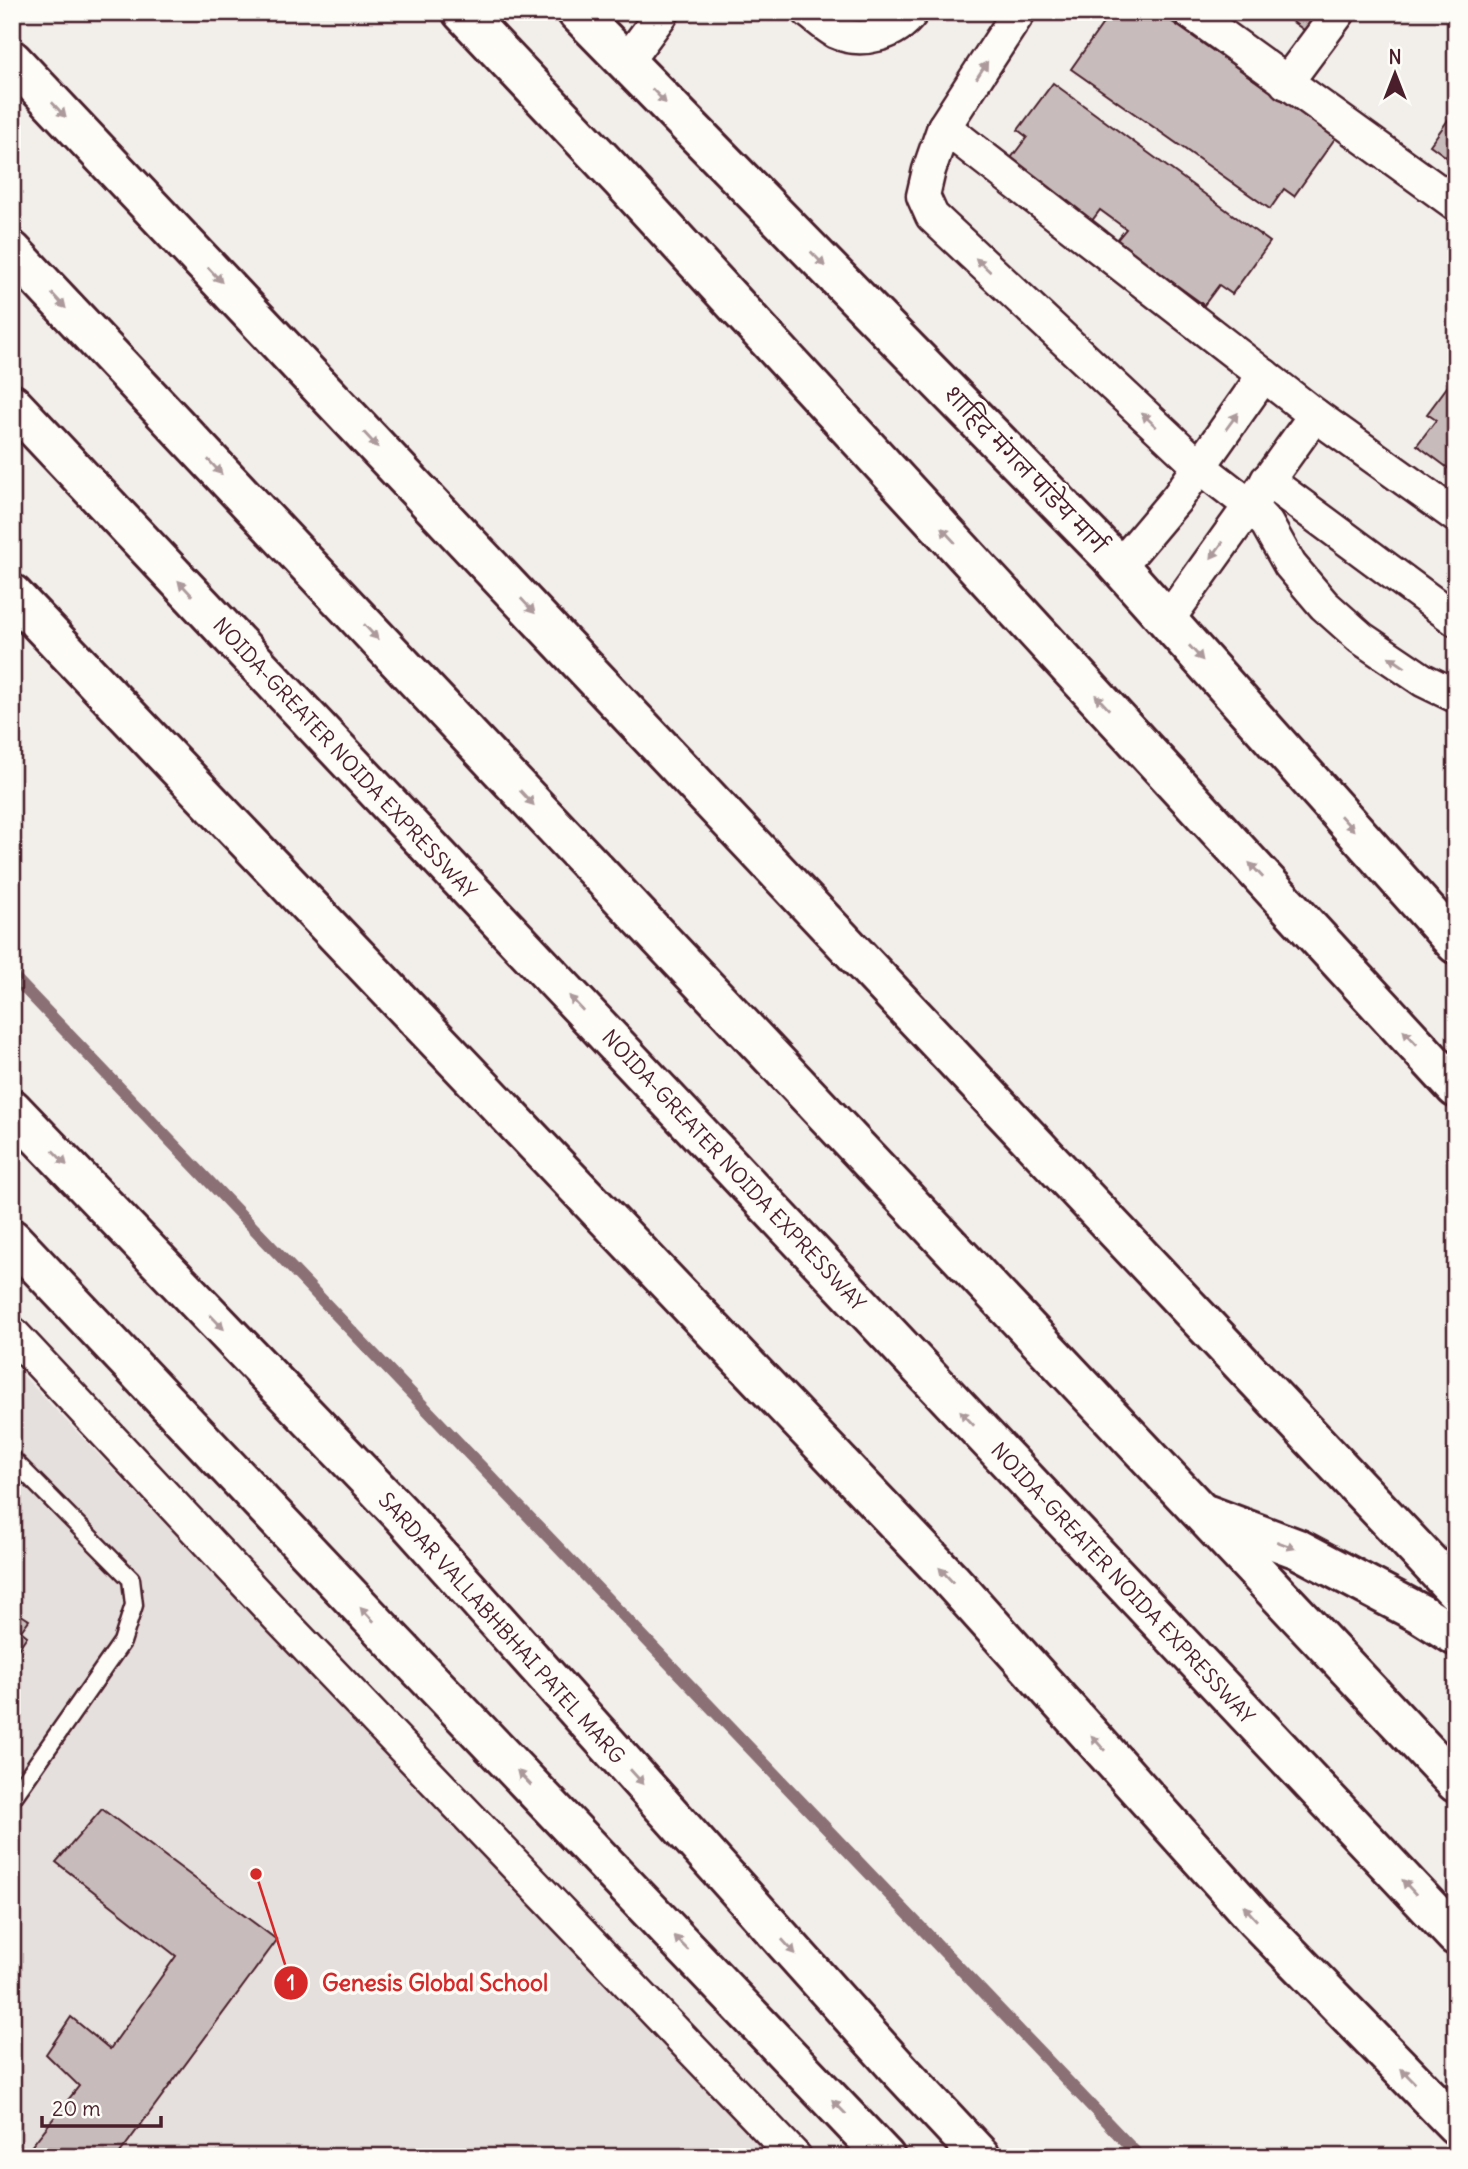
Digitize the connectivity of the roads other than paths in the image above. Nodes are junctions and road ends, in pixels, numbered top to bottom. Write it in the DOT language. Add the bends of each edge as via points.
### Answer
graph roads {
  1 [pos="462,12"];
  2 [pos="577,12"];
  3 [pos="663,12"];
  4 [pos="808,12"];
  5 [pos="912,12"];
  6 [pos="1019,12"];
  7 [pos="1190,12"];
  8 [pos="1339,12"];
  9 [pos="12,60"];
  10 [pos="626,62"];
  11 [pos="1286,83"];
  12 [pos="944,127"];
  13 [pos="1456,204"];
  14 [pos="12,251"];
  15 [pos="1264,375"];
  16 [pos="12,404"];
  17 [pos="1315,415"];
  18 [pos="12,426"];
  19 [pos="49,443"];
  20 [pos="1199,466"];
  21 [pos="1258,492"];
  22 [pos="1456,516"];
  23 [pos="1119,567"];
  24 [pos="12,594"];
  25 [pos="1456,620"];
  26 [pos="1167,621"];
  27 [pos="1456,696"];
  28 [pos="1456,944"];
  29 [pos="1456,1088"];
  30 [pos="12,1109"];
  31 [pos="12,1239"];
  32 [pos="12,1333"];
  33 [pos="12,1459"];
  34 [pos="1200,1511"];
  35 [pos="1456,1591"];
  36 [pos="1456,1636"];
  37 [pos="1456,1783"];
  38 [pos="12,1799"];
  39 [pos="1456,1936"];
  40 [pos="1456,2125"];
  41 [pos="795,2157"];
  42 [pos="885,2157"];
  43 [pos="981,2157"];
  29 -- 1 [label="main road, one-way"];
  2 -- 10 [label="main road, शाहिद मंगल पांडेय मार्ग"];
  3 -- 10 [label="street"];
  4 -- 5 [label="street" via="838,33 863,37 904,23"];
  12 -- 6 [label="street, one-way"];
  7 -- 11 [label="street"];
  8 -- 11 [label="street"];
  9 -- 35 [label="main road, one-way"];
  10 -- 23 [label="main road, शाहिद मंगल पांडेय मार्ग, one-way"];
  11 -- 13 [label="street"];
  12 -- 15 [label="street"];
  20 -- 12 [label="street, one-way" via="932,216 923,195"];
  14 -- 34 [label="main road, one-way"];
  15 -- 17 [label="street"];
  20 -- 15 [label="street, one-way"];
  16 -- 19 [label="main road, NOIDA-GREATER NOIDA EXPRESSWAY"];
  17 -- 21 [label="street"];
  17 -- 22 [label="street"];
  18 -- 19 [label="main road"];
  39 -- 19 [label="main road, NOIDA-GREATER NOIDA EXPRESSWAY, one-way"];
  20 -- 21 [label="street"];
  20 -- 23 [label="street"];
  21 -- 25 [label="street"];
  21 -- 26 [label="street, one-way"];
  27 -- 21 [label="street, one-way" via="1423,680 1361,638 1324,605 1290,565 1267,524"];
  23 -- 26 [label="main road, शाहिद मंगल पांडेय मार्ग"];
  40 -- 24 [label="main road, one-way" via="1257,1921 951,1580"];
  26 -- 28 [label="main road, शाहिद मंगल पांडेय मार्ग, one-way"];
  30 -- 43 [label="main road, SARDAR VALLABHBHAI PATEL MARG, one-way" via="402,1515"];
  42 -- 31 [label="main road, one-way"];
  32 -- 41 [label="street"];
  33 -- 38 [label="lane" via="131,1579 134,1605 122,1642"];
  34 -- 36 [label="main road, one-way" via="1298,1549"];
  34 -- 37 [label="main road"];
}
